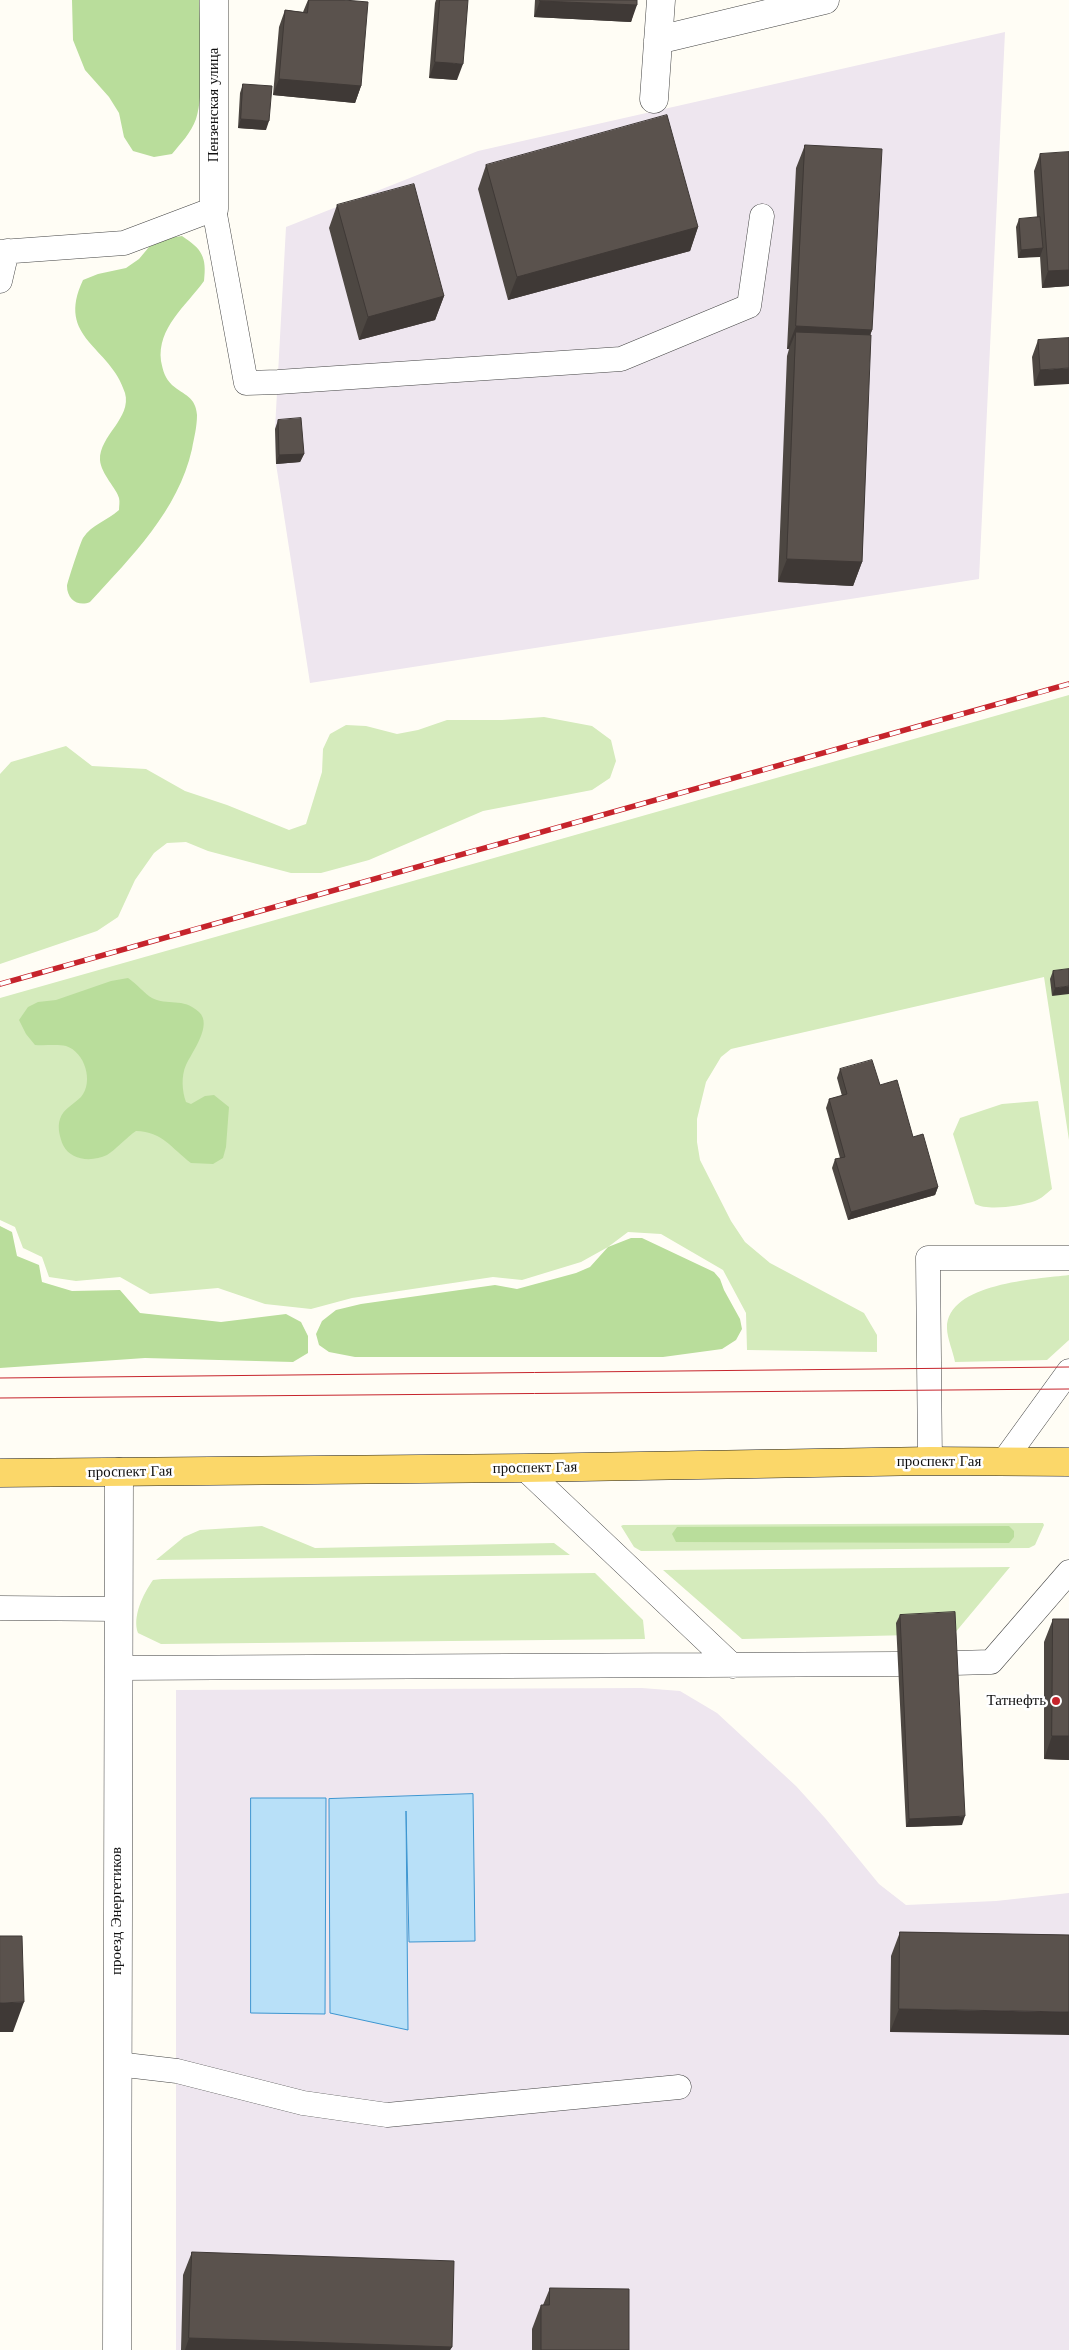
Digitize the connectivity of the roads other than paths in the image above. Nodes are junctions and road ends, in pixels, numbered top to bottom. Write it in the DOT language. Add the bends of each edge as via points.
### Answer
graph roads {
  1 [pos="214,0"];
  2 [pos="661,0"];
  3 [pos="824,0"];
  4 [pos="658,40"];
  5 [pos="654,100"];
  6 [pos="214,209"];
  7 [pos="762,216"];
  8 [pos="4,251"];
  9 [pos="0,281"];
  10 [pos="1069,1258"];
  11 [pos="1069,1371"];
  12 [pos="930,1461"];
  13 [pos="1003,1462"];
  14 [pos="1069,1462"];
  15 [pos="524,1468"];
  16 [pos="119,1472"];
  17 [pos="0,1474"];
  18 [pos="1069,1572"];
  19 [pos="0,1608"];
  20 [pos="118,1609"];
  21 [pos="954,1663"];
  22 [pos="898,1664"];
  23 [pos="733,1666"];
  24 [pos="117,1668"];
  25 [pos="117,2064"];
  26 [pos="679,2087"];
  27 [pos="117,2350"];
  1 -- 6 [label="street, Пензенская улица"];
  2 -- 4 [label="street"];
  3 -- 4 [label="street"];
  4 -- 5 [label="street"];
  6 -- 7 [label="lane" via="246,383 620,358 749,306"];
  6 -- 8 [label="lane" via="124,243"];
  8 -- 9 [label="lane"];
  10 -- 12 [label="lane" via="928,1258"];
  11 -- 13 [label="lane"];
  12 -- 13 [label="main road, проспект Гая"];
  12 -- 15 [label="main road, проспект Гая"];
  13 -- 14 [label="main road, проспект Гая"];
  15 -- 16 [label="main road, проспект Гая"];
  15 -- 23 [label="lane"];
  16 -- 17 [label="main road, проспект Гая"];
  16 -- 20 [label="street, проезд Энергетиков"];
  18 -- 21 [label="lane" via="991,1662"];
  19 -- 20 [label="lane"];
  20 -- 24 [label="street, проезд Энергетиков"];
  22 -- 23 [label="lane"];
  23 -- 24 [label="lane"];
  24 -- 25 [label="street, проезд Энергетиков"];
  25 -- 26 [label="lane" via="177,2071 303,2103 387,2114"];
  25 -- 27 [label="street, проезд Энергетиков"];
}
